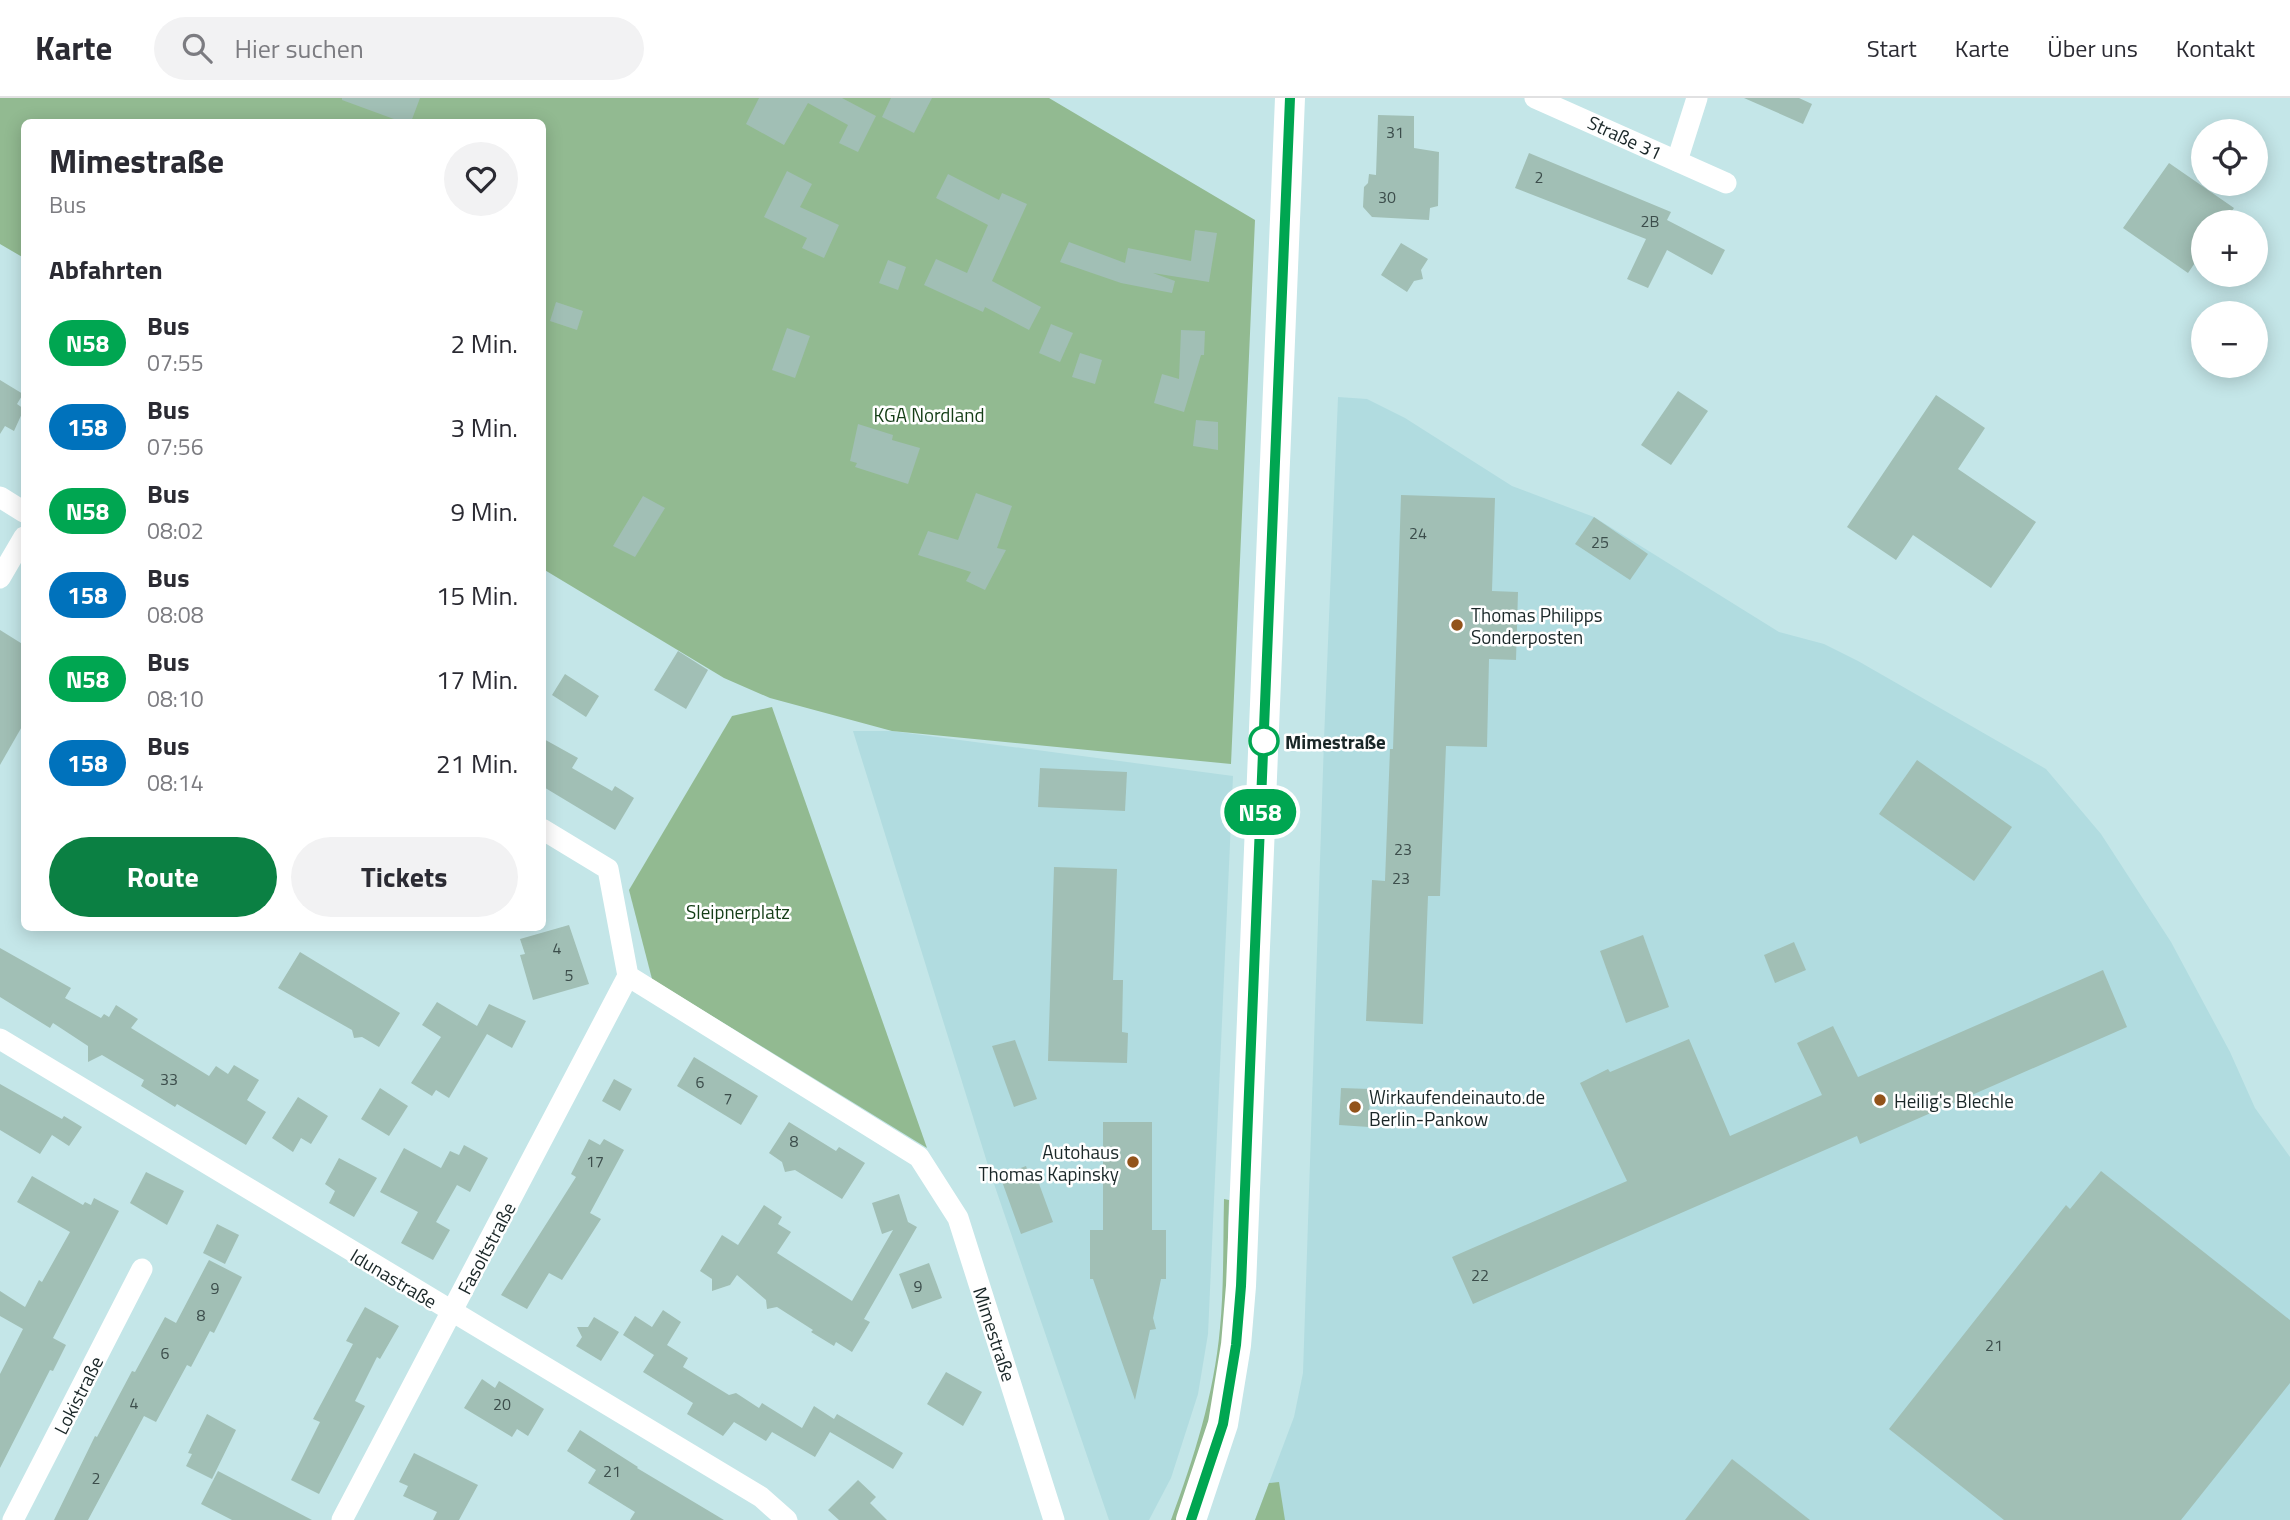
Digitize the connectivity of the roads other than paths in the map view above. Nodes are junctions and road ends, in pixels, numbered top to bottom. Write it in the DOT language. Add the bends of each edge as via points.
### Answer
graph roads {
  1 [pos="1290,98"];
  2 [pos="1535,98"];
  3 [pos="1697,98"];
  4 [pos="1677,161"];
  5 [pos="1726,183"];
  6 [pos="0,497"];
  7 [pos="21,510"];
  8 [pos="21,542"];
  9 [pos="0,578"];
  10 [pos="546,831"];
  11 [pos="628,976"];
  12 [pos="0,1039"];
  13 [pos="142,1269"];
  14 [pos="452,1313"];
  15 [pos="13,1520"];
  16 [pos="342,1520"];
  17 [pos="787,1520"];
  18 [pos="1054,1520"];
  19 [pos="1191,1520"];
  1 -- 19 [label="main road" via="1241,1286 1223,1424"];
  2 -- 4 [label="street, Straße 31"];
  3 -- 4 [label="street, Straße 31"];
  4 -- 5 [label="street, Straße 31"];
  6 -- 7 [label="street"];
  8 -- 9 [label="street"];
  10 -- 11 [label="street" via="608,869"];
  11 -- 14 [label="street, Fasoltstraße"];
  11 -- 18 [label="street, Mimestraße" via="919,1157 958,1218"];
  12 -- 14 [label="street, Idunastraße"];
  13 -- 15 [label="street, Lokistraße"];
  14 -- 16 [label="street, Fasoltstraße"];
  14 -- 17 [label="street, Idunastraße" via="761,1497"];
}
